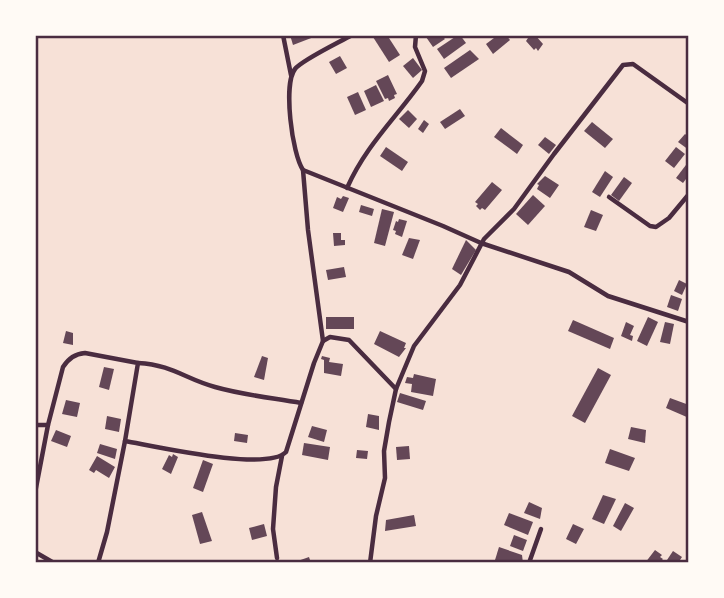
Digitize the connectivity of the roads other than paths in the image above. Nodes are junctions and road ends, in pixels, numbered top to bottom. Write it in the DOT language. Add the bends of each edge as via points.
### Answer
graph roads {
  1 [pos="283,35"];
  2 [pos="352,35"];
  3 [pos="416,35"];
  4 [pos="291,77"];
  5 [pos="689,104"];
  6 [pos="303,170"];
  7 [pos="347,188"];
  8 [pos="689,194"];
  9 [pos="609,197"];
  10 [pos="481,243"];
  11 [pos="689,322"];
  12 [pos="323,341"];
  13 [pos="138,363"];
  14 [pos="396,389"];
  15 [pos="302,403"];
  16 [pos="35,425"];
  17 [pos="48,425"];
  18 [pos="125,441"];
  19 [pos="282,456"];
  20 [pos="35,493"];
  21 [pos="541,529"];
  22 [pos="35,552"];
  23 [pos="277,558"];
  24 [pos="54,563"];
  25 [pos="98,563"];
  26 [pos="370,563"];
  27 [pos="528,563"];
  1 -- 4 [label="street"];
  2 -- 4 [label="street" via="301,63"];
  3 -- 7 [label="street" via="415,47 425,71 422,81 375,139"];
  4 -- 6 [label="street" via="294,145"];
  5 -- 10 [label="street" via="634,64 623,65 514,209"];
  6 -- 7 [label="street"];
  6 -- 12 [label="street"];
  7 -- 10 [label="street"];
  8 -- 9 [label="street" via="656,227"];
  10 -- 11 [label="street" via="569,272 608,296"];
  10 -- 14 [label="street" via="460,285 414,346"];
  12 -- 14 [label="street" via="330,337 349,340"];
  12 -- 15 [label="street"];
  13 -- 15 [label="street" via="177,370 213,387"];
  13 -- 17 [label="street" via="93,353 69,359"];
  13 -- 18 [label="street"];
  14 -- 26 [label="street"];
  15 -- 19 [label="street"];
  16 -- 17 [label="street"];
  17 -- 20 [label="street"];
  18 -- 19 [label="street" via="239,459"];
  18 -- 25 [label="street"];
  19 -- 23 [label="street" via="273,519"];
  21 -- 27 [label="street"];
  22 -- 24 [label="street"];
}
